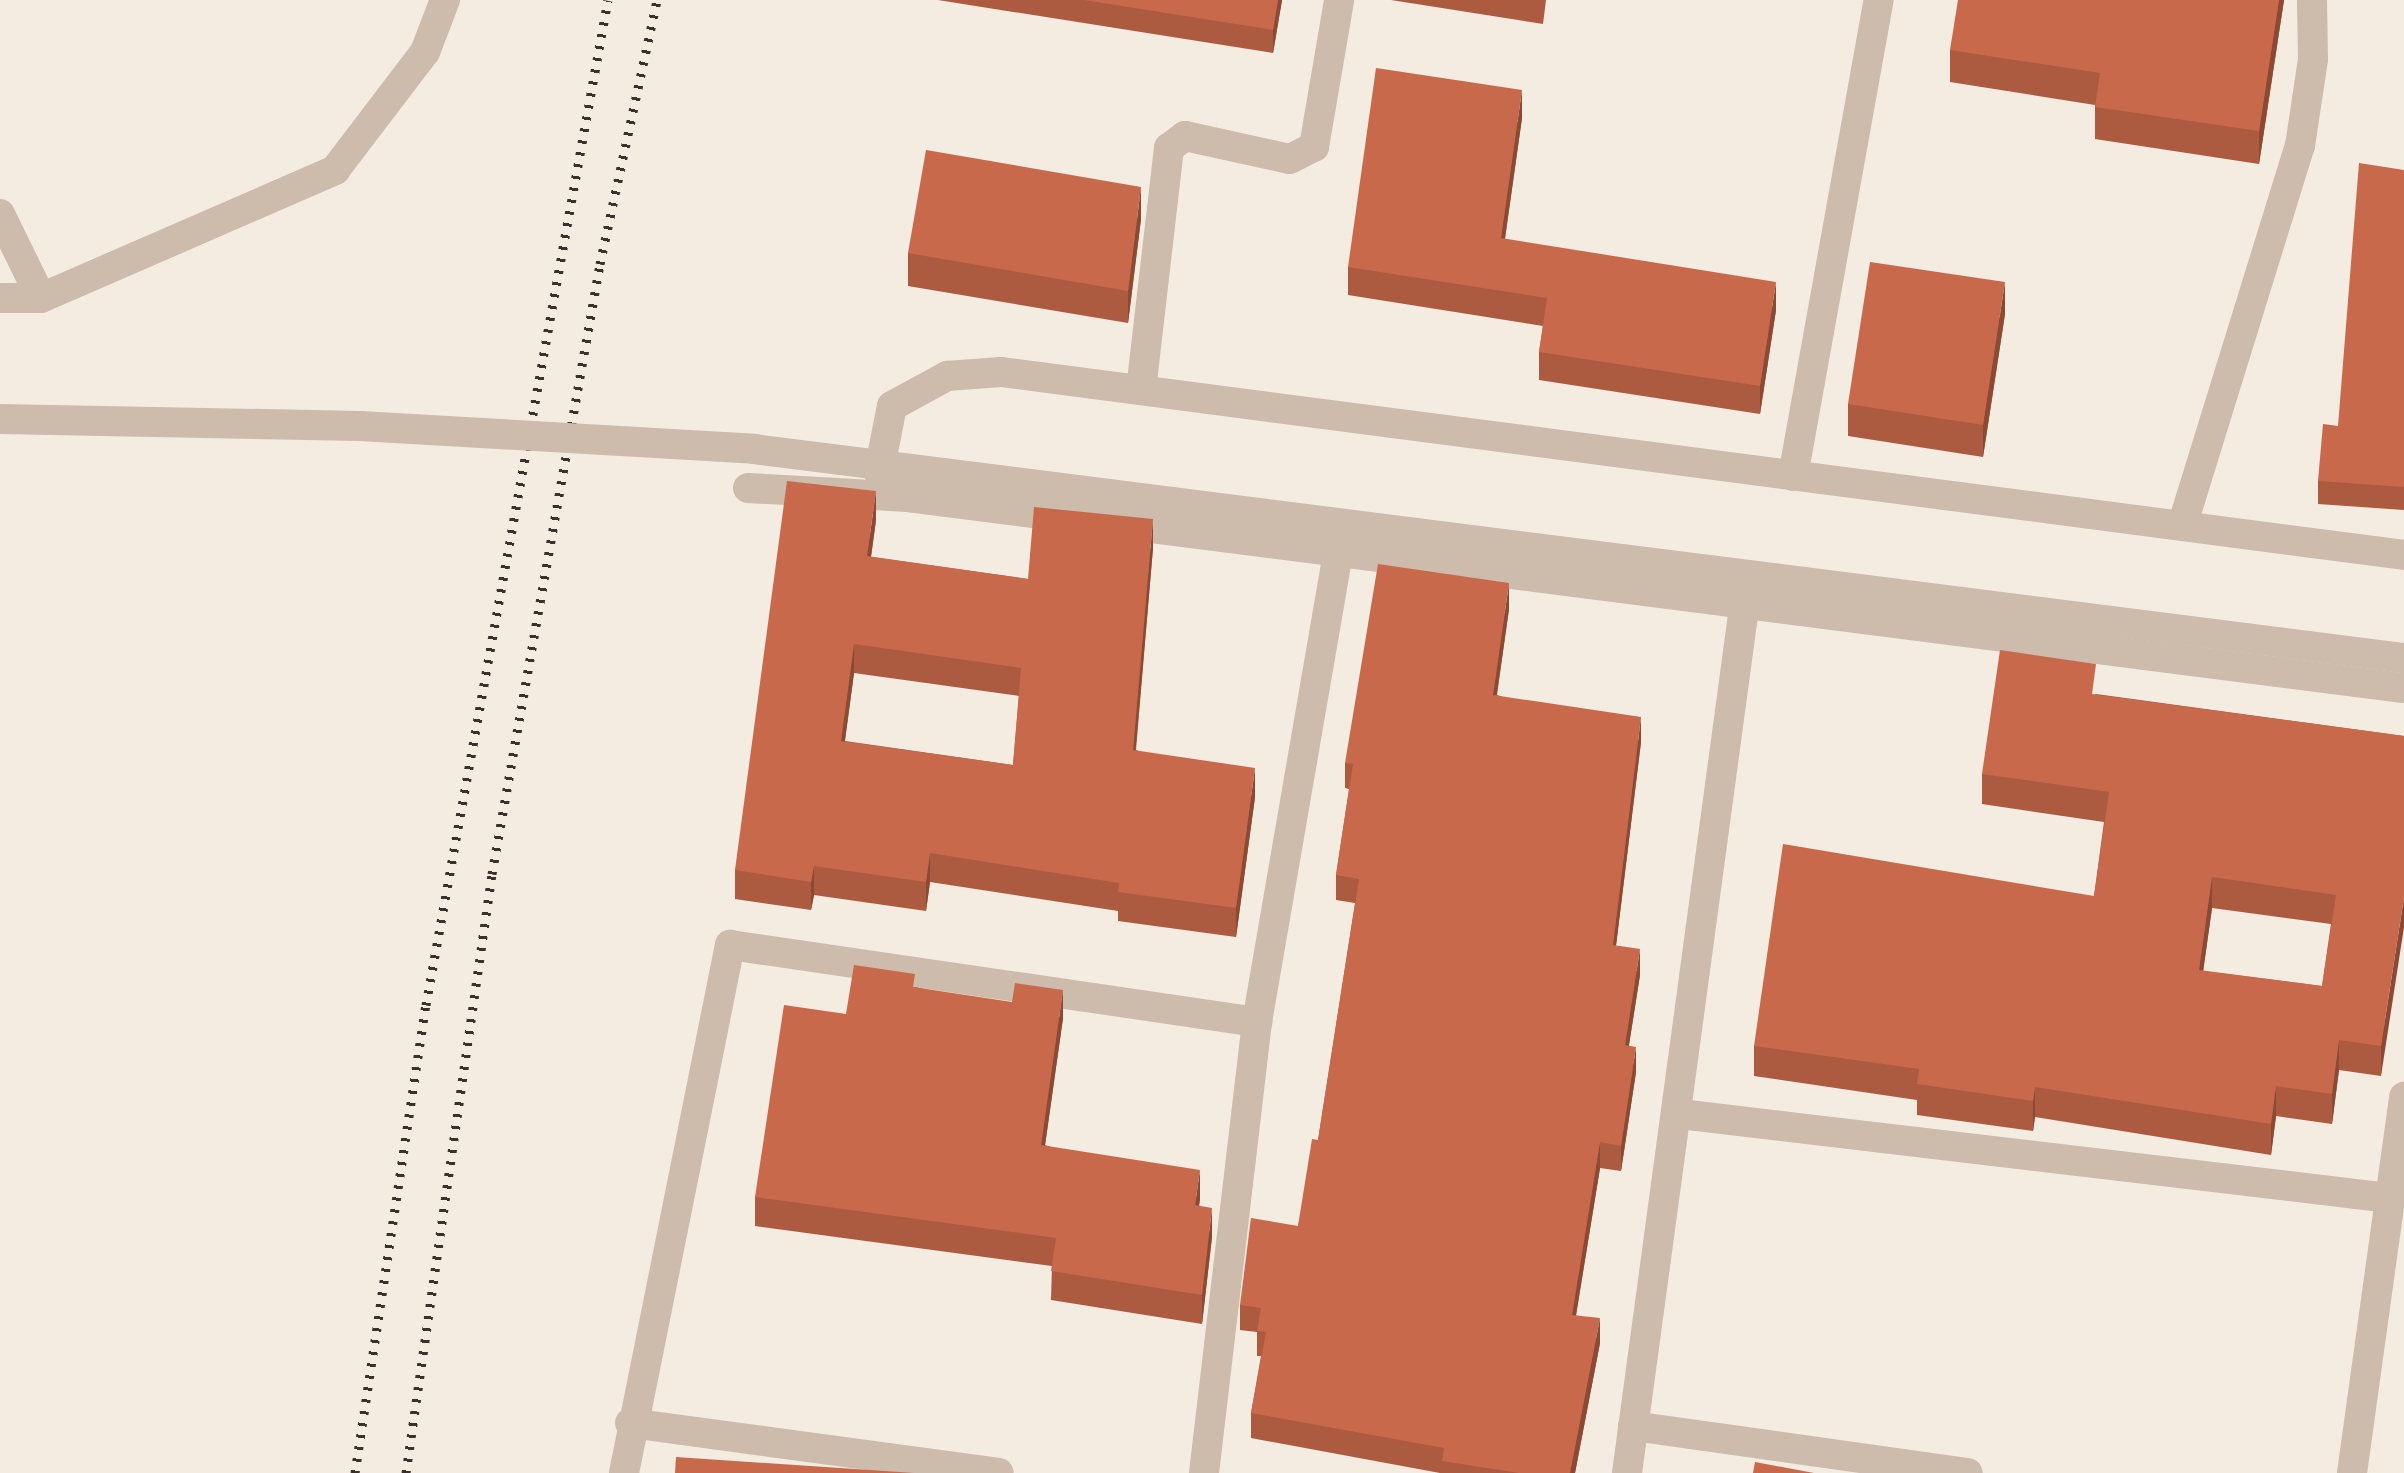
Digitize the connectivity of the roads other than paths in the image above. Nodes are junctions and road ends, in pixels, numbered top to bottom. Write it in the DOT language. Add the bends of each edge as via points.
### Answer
graph roads {
  1 [pos="445,0"];
  2 [pos="1339,0"];
  3 [pos="1879,0"];
  4 [pos="2312,0"];
  5 [pos="0,214"];
  6 [pos="0,298"];
  7 [pos="41,298"];
  8 [pos="1141,390"];
  9 [pos="0,419"];
  10 [pos="1793,476"];
  11 [pos="748,488"];
  12 [pos="908,497"];
  13 [pos="2183,523"];
  14 [pos="1338,554"];
  15 [pos="2404,555"];
  16 [pos="1744,608"];
  17 [pos="2404,658"];
  18 [pos="2404,688"];
  19 [pos="1257,1022"];
  20 [pos="2404,1097"];
  21 [pos="1680,1114"];
  22 [pos="2390,1198"];
  23 [pos="2389,1326"];
  24 [pos="630,1423"];
  25 [pos="1633,1426"];
  26 [pos="625,1473"];
  27 [pos="999,1473"];
  28 [pos="1204,1473"];
  29 [pos="1627,1473"];
  30 [pos="1968,1473"];
  31 [pos="2352,1473"];
  1 -- 7 [label="street" via="424,52 334,170"];
  2 -- 8 [label="street" via="1314,147 1290,159 1185,136 1169,148"];
  3 -- 10 [label="street"];
  4 -- 13 [label="street" via="2300,146"];
  5 -- 7 [label="street"];
  6 -- 7 [label="street"];
  8 -- 10 [label="street"];
  8 -- 12 [label="street" via="1000,372 947,376 892,406 879,472"];
  9 -- 17 [label="street, bridge" via="360,426 754,449"];
  10 -- 13 [label="street"];
  11 -- 12 [label="street"];
  12 -- 14 [label="street"];
  13 -- 15 [label="street"];
  14 -- 16 [label="street"];
  14 -- 19 [label="street"];
  16 -- 18 [label="street"];
  16 -- 21 [label="street"];
  19 -- 24 [label="street" via="730,945"];
  19 -- 28 [label="street"];
  20 -- 22 [label="street"];
  21 -- 22 [label="street"];
  21 -- 25 [label="street"];
  22 -- 23 [label="street"];
  23 -- 31 [label="street"];
  24 -- 26 [label="street"];
  24 -- 27 [label="street"];
  25 -- 29 [label="street"];
  25 -- 30 [label="street"];
}
